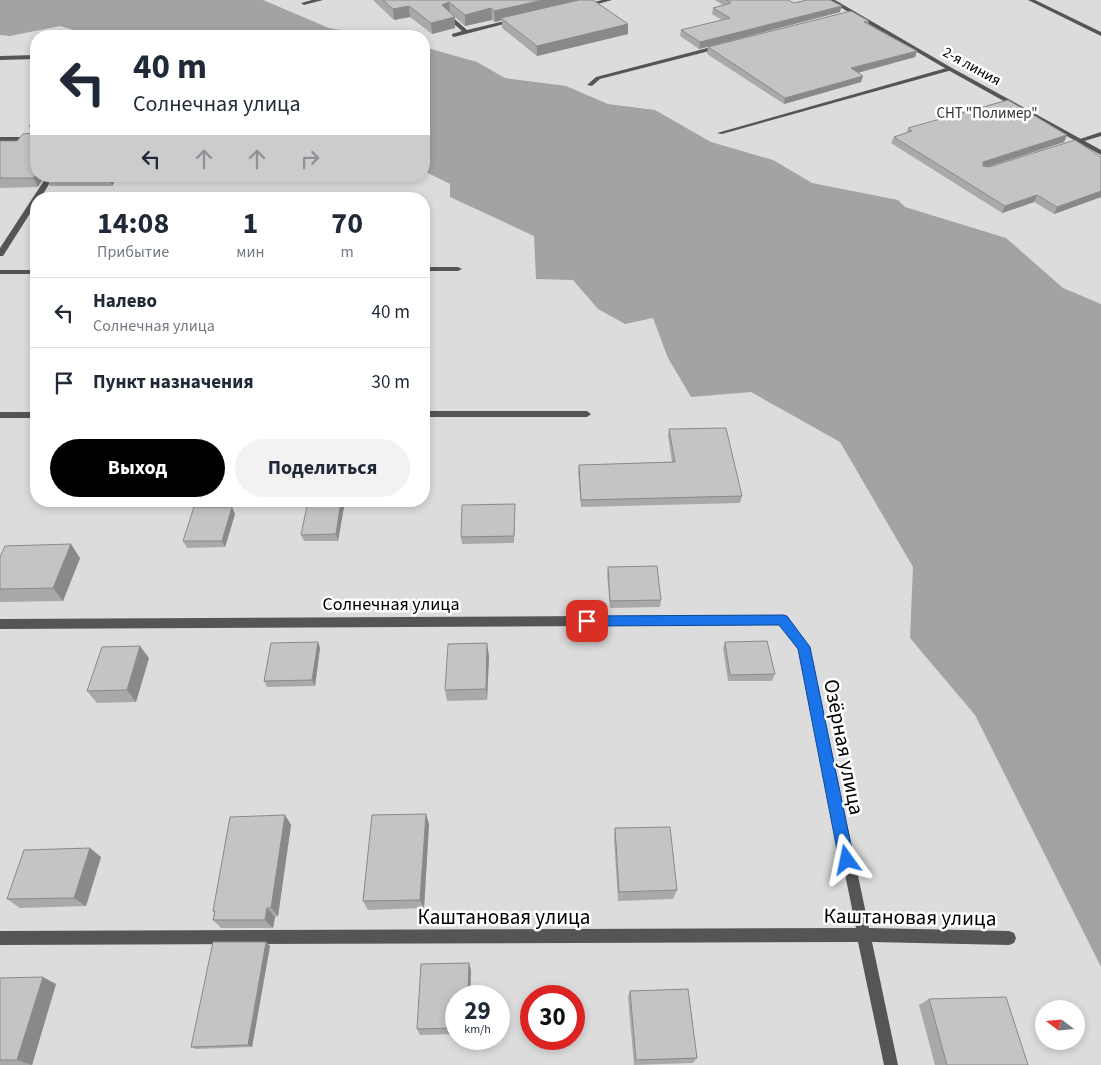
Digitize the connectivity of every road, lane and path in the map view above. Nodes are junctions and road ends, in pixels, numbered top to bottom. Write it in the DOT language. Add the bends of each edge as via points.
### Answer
graph roads {
  1 [pos="320,0"];
  2 [pos="609,0"];
  3 [pos="831,0"];
  4 [pos="1031,0"];
  5 [pos="304,3"];
  6 [pos="581,6"];
  7 [pos="853,13"];
  8 [pos="844,15"];
  9 [pos="448,16"];
  10 [pos="524,19"];
  11 [pos="466,32"];
  12 [pos="1101,34"];
  13 [pos="454,35"];
  14 [pos="730,44"];
  15 [pos="0,58"];
  16 [pos="30,58"];
  17 [pos="950,69"];
  18 [pos="590,85"];
  19 [pos="720,133"];
  20 [pos="1101,134"];
  21 [pos="0,139"];
  22 [pos="30,139"];
  23 [pos="1080,140"];
  24 [pos="1062,146"];
  25 [pos="1101,153"];
  26 [pos="30,208"];
  27 [pos="0,240"];
  28 [pos="9,240"];
  29 [pos="0,254"];
  30 [pos="458,269"];
  31 [pos="430,270"];
  32 [pos="0,272"];
  33 [pos="30,272"];
  34 [pos="430,414"];
  35 [pos="587,414"];
  36 [pos="0,415"];
  37 [pos="30,415"];
  38 [pos="783,620"];
  39 [pos="0,624"];
  40 [pos="863,935"];
  41 [pos="0,938"];
  42 [pos="1008,938"];
  43 [pos="891,1065"];
  1 -- 5 [label="street"];
  2 -- 6 [label="street"];
  3 -- 7 [label="street, 2-я линия"];
  4 -- 12 [label="street"];
  7 -- 8 [label="street"];
  7 -- 17 [label="street, 2-я линия"];
  9 -- 11 [label="street"];
  10 -- 11 [label="street"];
  11 -- 13 [label="street"];
  14 -- 18 [label="street" via="598,78"];
  15 -- 16 [label="street"];
  17 -- 19 [label="street"];
  17 -- 23 [label="street, 2-я линия"];
  20 -- 23 [label="street"];
  21 -- 22 [label="street"];
  23 -- 24 [label="street"];
  23 -- 25 [label="street, 2-я линия"];
  26 -- 28 [label="street"];
  27 -- 28 [label="street"];
  28 -- 29 [label="street"];
  30 -- 31 [label="street"];
  32 -- 33 [label="street"];
  34 -- 35 [label="street"];
  36 -- 37 [label="street"];
  38 -- 39 [label="street, Солнечная улица"];
  38 -- 40 [label="street, Озёрная улица" via="804,647"];
  40 -- 41 [label="street, Каштановая улица"];
  40 -- 42 [label="street, Каштановая улица"];
  40 -- 43 [label="street, Озёрная улица"];
}
